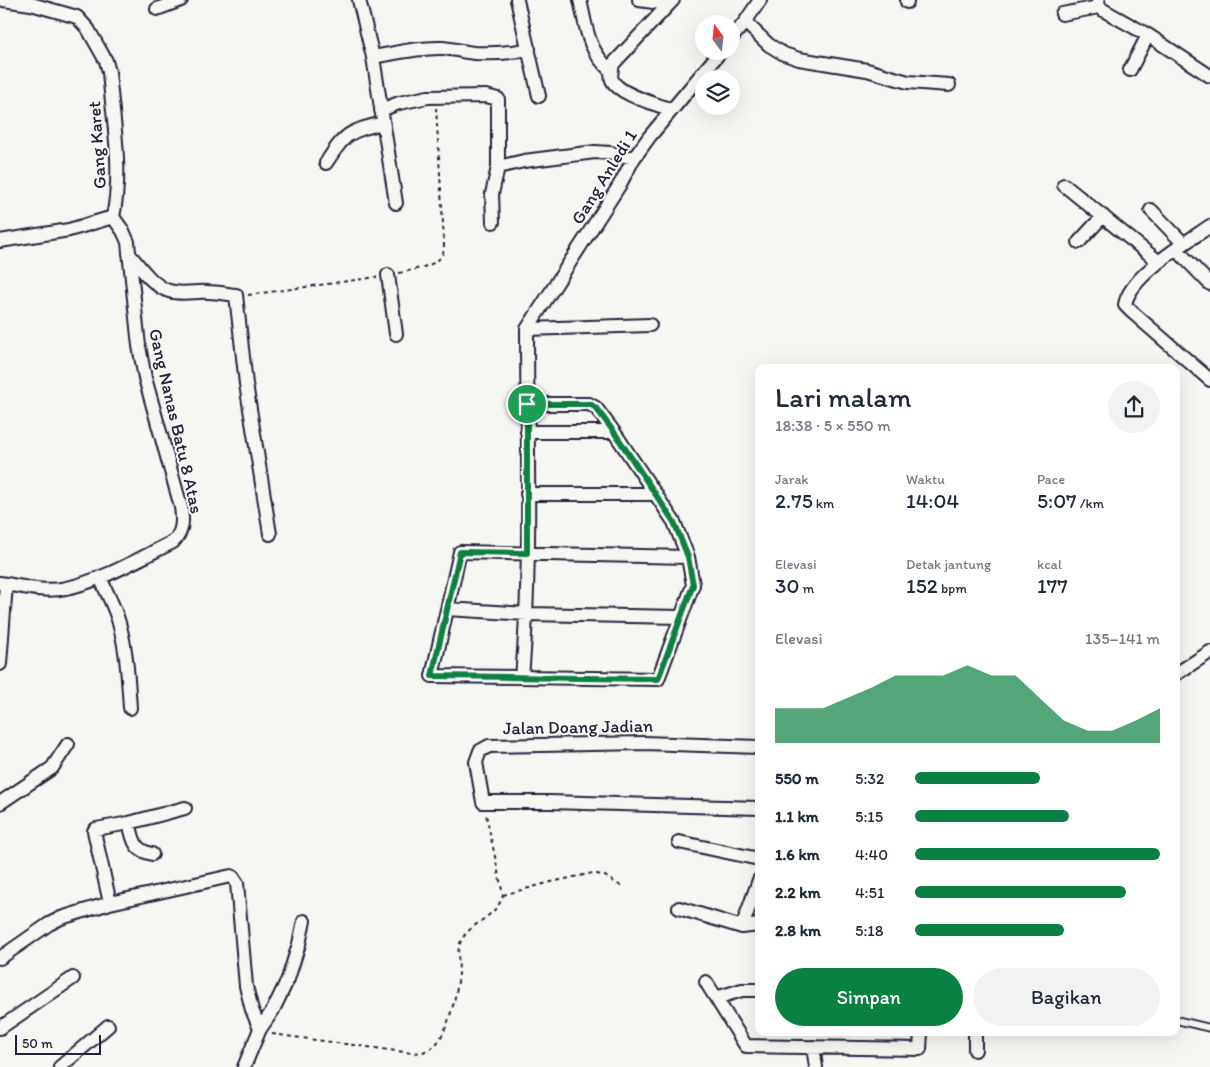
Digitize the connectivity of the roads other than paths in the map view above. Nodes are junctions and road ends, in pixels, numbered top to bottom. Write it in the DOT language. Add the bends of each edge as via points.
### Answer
graph roads {
  1 [pos="3,0"];
  2 [pos="181,0"];
  3 [pos="359,0"];
  4 [pos="518,0"];
  5 [pos="580,0"];
  6 [pos="639,0"];
  7 [pos="760,0"];
  8 [pos="32,2"];
  9 [pos="671,2"];
  10 [pos="1099,3"];
  11 [pos="157,8"];
  12 [pos="1062,14"];
  13 [pos="746,22"];
  14 [pos="740,29"];
  15 [pos="1148,35"];
  16 [pos="529,50"];
  17 [pos="373,57"];
  18 [pos="714,60"];
  19 [pos="1130,70"];
  20 [pos="611,71"];
  21 [pos="1210,76"];
  22 [pos="949,85"];
  23 [pos="539,96"];
  24 [pos="381,110"];
  25 [pos="672,110"];
  26 [pos="384,123"];
  27 [pos="634,158"];
  28 [pos="326,163"];
  29 [pos="498,167"];
  30 [pos="1064,185"];
  31 [pos="396,203"];
  32 [pos="1151,210"];
  33 [pos="1103,216"];
  34 [pos="113,217"];
  35 [pos="493,222"];
  36 [pos="1210,226"];
  37 [pos="0,242"];
  38 [pos="1079,242"];
  39 [pos="1180,247"];
  40 [pos="129,254"];
  41 [pos="1159,262"];
  42 [pos="388,275"];
  43 [pos="1210,284"];
  44 [pos="650,325"];
  45 [pos="527,329"];
  46 [pos="396,334"];
  47 [pos="1210,380"];
  48 [pos="527,404"];
  49 [pos="527,432"];
  50 [pos="614,432"];
  51 [pos="527,494"];
  52 [pos="656,494"];
  53 [pos="270,534"];
  54 [pos="527,553"];
  55 [pos="688,557"];
  56 [pos="100,577"];
  57 [pos="3,583"];
  58 [pos="447,609"];
  59 [pos="527,614"];
  60 [pos="681,617"];
  61 [pos="1210,652"];
  62 [pos="0,662"];
  63 [pos="1180,671"];
  64 [pos="522,676"];
  65 [pos="130,708"];
  66 [pos="68,744"];
  67 [pos="755,748"];
  68 [pos="0,803"];
  69 [pos="185,808"];
  70 [pos="755,808"];
  71 [pos="130,823"];
  72 [pos="679,842"];
  73 [pos="152,854"];
  74 [pos="755,857"];
  75 [pos="755,891"];
  76 [pos="110,903"];
  77 [pos="679,908"];
  78 [pos="304,921"];
  79 [pos="755,925"];
  80 [pos="742,927"];
  81 [pos="0,958"];
  82 [pos="73,978"];
  83 [pos="706,982"];
  84 [pos="755,990"];
  85 [pos="716,998"];
  86 [pos="1180,1021"];
  87 [pos="108,1026"];
  88 [pos="0,1028"];
  89 [pos="1210,1028"];
  90 [pos="260,1031"];
  91 [pos="921,1036"];
  92 [pos="976,1036"];
  93 [pos="813,1047"];
  94 [pos="975,1050"];
  95 [pos="60,1067"];
  96 [pos="244,1067"];
  97 [pos="816,1067"];
  1 -- 8 [label="street"];
  2 -- 11 [label="street"];
  3 -- 17 [label="street"];
  4 -- 16 [label="street"];
  5 -- 20 [label="street" via="588,37 596,55"];
  6 -- 9 [label="street"];
  7 -- 13 [label="street"];
  8 -- 34 [label="street, Gang Karet" via="77,17 88,29 106,61 118,171 118,197"];
  9 -- 20 [label="street" via="613,64"];
  10 -- 12 [label="street"];
  10 -- 15 [label="street"];
  13 -- 14 [label="street"];
  13 -- 22 [label="street" via="769,45 798,64 867,70 908,82"];
  15 -- 19 [label="street"];
  15 -- 21 [label="street"];
  16 -- 17 [label="street" via="472,53 443,48 419,49"];
  16 -- 23 [label="street"];
  17 -- 24 [label="street"];
  18 -- 25 [label="street, Gang Anledi 1"];
  20 -- 25 [label="street" via="613,82 619,88"];
  24 -- 26 [label="street"];
  24 -- 29 [label="street" via="428,97 486,96 498,99"];
  25 -- 27 [label="street, Gang Anledi 1"];
  26 -- 28 [label="street" via="343,137"];
  26 -- 31 [label="street"];
  27 -- 29 [label="street" via="596,152"];
  27 -- 45 [label="street, Gang Anledi 1"];
  29 -- 35 [label="street" via="492,194"];
  30 -- 33 [label="street"];
  32 -- 39 [label="street"];
  33 -- 38 [label="street"];
  33 -- 41 [label="street"];
  34 -- 37 [label="street" via="69,230"];
  34 -- 40 [label="street, Gang Nanas Batu 8 Atas" via="128,242"];
  36 -- 39 [label="street"];
  39 -- 41 [label="street"];
  39 -- 43 [label="street"];
  40 -- 53 [label="street" via="144,272 168,291 236,295 246,384"];
  40 -- 56 [label="street, Gang Nanas Batu 8 Atas" via="145,378 183,520 173,542"];
  41 -- 47 [label="street" via="1132,288 1125,305"];
  42 -- 46 [label="street"];
  44 -- 45 [label="street"];
  45 -- 48 [label="street"];
  48 -- 49 [label="street"];
  48 -- 50 [label="street" via="590,404"];
  49 -- 50 [label="street"];
  49 -- 51 [label="street"];
  50 -- 52 [label="street"];
  51 -- 52 [label="street"];
  51 -- 54 [label="street"];
  52 -- 55 [label="street" via="674,522"];
  54 -- 55 [label="street"];
  54 -- 58 [label="street" via="460,552"];
  54 -- 59 [label="street"];
  55 -- 60 [label="street" via="693,585"];
  56 -- 57 [label="street, Gang Nanas Batu 8 Atas" via="65,588 43,590"];
  56 -- 65 [label="street" via="123,638"];
  57 -- 62 [label="street"];
  58 -- 59 [label="street"];
  58 -- 64 [label="street" via="432,676"];
  59 -- 60 [label="street"];
  59 -- 64 [label="street"];
  60 -- 64 [label="street" via="658,679"];
  61 -- 63 [label="street"];
  66 -- 68 [label="street" via="52,768"];
  67 -- 70 [label="street, Jalan Doang Jadian" via="644,743 489,746 480,751 476,762 483,802"];
  69 -- 71 [label="street"];
  71 -- 73 [label="street" via="136,845 141,851"];
  71 -- 76 [label="street" via="94,831"];
  72 -- 74 [label="street"];
  75 -- 80 [label="street"];
  76 -- 81 [label="street" via="55,920"];
  76 -- 90 [label="street" via="234,877 246,986"];
  77 -- 80 [label="street"];
  78 -- 90 [label="street" via="288,979"];
  79 -- 80 [label="street"];
  82 -- 88 [label="street"];
  83 -- 85 [label="street"];
  84 -- 85 [label="street" via="742,990"];
  85 -- 93 [label="street" via="746,1046"];
  86 -- 89 [label="lane"];
  87 -- 95 [label="street"];
  90 -- 96 [label="street"];
  91 -- 93 [label="street" via="920,1049"];
  92 -- 94 [label="street"];
  93 -- 97 [label="street"];
}
